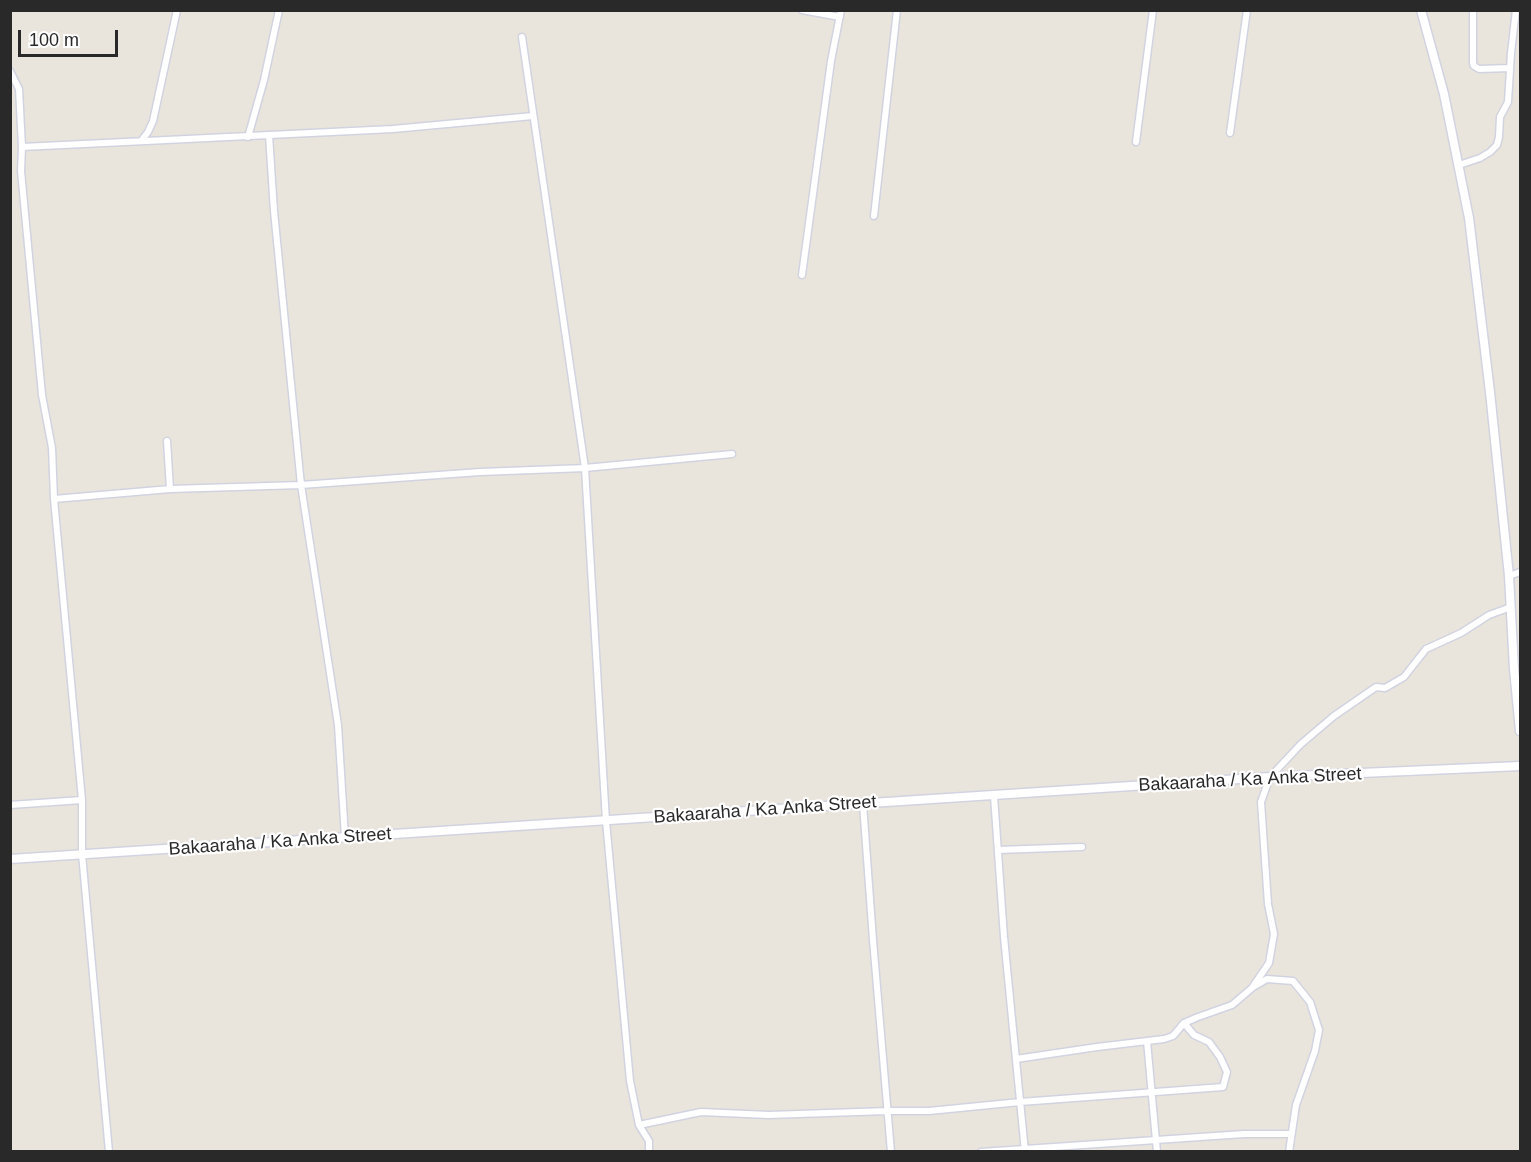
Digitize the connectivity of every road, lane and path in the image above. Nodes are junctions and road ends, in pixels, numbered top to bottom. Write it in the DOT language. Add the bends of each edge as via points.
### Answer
graph roads {
  1 [pos="177,10"];
  2 [pos="279,10"];
  3 [pos="802,10"];
  4 [pos="897,10"];
  5 [pos="1153,10"];
  6 [pos="1247,10"];
  7 [pos="1420,10"];
  8 [pos="1473,10"];
  9 [pos="1508,10"];
  10 [pos="1516,11"];
  11 [pos="841,14"];
  12 [pos="522,37"];
  13 [pos="1510,68"];
  14 [pos="10,71"];
  15 [pos="533,116"];
  16 [pos="1230,133"];
  17 [pos="268,135"];
  18 [pos="248,136"];
  19 [pos="141,141"];
  20 [pos="1136,142"];
  21 [pos="22,147"];
  22 [pos="1459,165"];
  23 [pos="874,216"];
  24 [pos="802,275"];
  25 [pos="167,441"];
  26 [pos="732,454"];
  27 [pos="585,468"];
  28 [pos="301,485"];
  29 [pos="170,489"];
  30 [pos="54,498"];
  31 [pos="1521,572"];
  32 [pos="1509,576"];
  33 [pos="1511,608"];
  34 [pos="1521,731"];
  35 [pos="1521,766"];
  36 [pos="1270,777"];
  37 [pos="994,796"];
  38 [pos="82,800"];
  39 [pos="864,804"];
  40 [pos="10,805"];
  41 [pos="606,821"];
  42 [pos="345,837"];
  43 [pos="1082,847"];
  44 [pos="998,850"];
  45 [pos="82,854"];
  46 [pos="10,859"];
  47 [pos="1252,988"];
  48 [pos="1184,1023"];
  49 [pos="1147,1041"];
  50 [pos="1016,1059"];
  51 [pos="1152,1092"];
  52 [pos="1020,1102"];
  53 [pos="888,1111"];
  54 [pos="639,1125"];
  55 [pos="1291,1134"];
  56 [pos="1156,1140"];
  57 [pos="1025,1150"];
  58 [pos="109,1152"];
  59 [pos="649,1152"];
  60 [pos="891,1152"];
  61 [pos="981,1152"];
  62 [pos="1157,1152"];
  63 [pos="1289,1152"];
  1 -- 19 [label="street" via="153,121"];
  2 -- 18 [label="street"];
  3 -- 11 [label="street"];
  4 -- 23 [label="street"];
  5 -- 20 [label="street"];
  6 -- 16 [label="street"];
  7 -- 22 [label="street"];
  8 -- 13 [label="street" via="1474,66"];
  9 -- 10 [label="street"];
  10 -- 13 [label="street"];
  11 -- 24 [label="street"];
  12 -- 15 [label="street"];
  13 -- 22 [label="street" via="1508,102 1500,117 1497,145 1480,158"];
  14 -- 21 [label="street" via="19,89"];
  15 -- 17 [label="street"];
  15 -- 27 [label="street"];
  17 -- 18 [label="street"];
  17 -- 28 [label="street"];
  18 -- 19 [label="street"];
  19 -- 21 [label="street"];
  21 -- 30 [label="street" via="21,171 42,395 52,448"];
  22 -- 32 [label="street" via="1469,218"];
  25 -- 29 [label="street"];
  26 -- 27 [label="street"];
  27 -- 28 [label="street"];
  27 -- 41 [label="street"];
  28 -- 29 [label="street"];
  28 -- 42 [label="street" via="338,725"];
  29 -- 30 [label="street"];
  30 -- 38 [label="street"];
  31 -- 32 [label="street"];
  32 -- 33 [label="street"];
  33 -- 34 [label="street"];
  33 -- 36 [label="street" via="1489,615 1426,649 1404,677 1385,688 1376,687 1334,716"];
  35 -- 36 [label="street, Bakaaraha / Ka Anka Street"];
  36 -- 37 [label="street, Bakaaraha / Ka Anka Street"];
  36 -- 47 [label="street" via="1261,802 1268,904 1274,934 1269,963"];
  37 -- 39 [label="street, Bakaaraha / Ka Anka Street"];
  37 -- 44 [label="street"];
  38 -- 40 [label="street"];
  38 -- 45 [label="street"];
  39 -- 41 [label="street, Bakaaraha / Ka Anka Street"];
  39 -- 53 [label="street"];
  41 -- 42 [label="street, Bakaaraha / Ka Anka Street"];
  41 -- 54 [label="street" via="630,1081"];
  42 -- 45 [label="street, Bakaaraha / Ka Anka Street"];
  43 -- 44 [label="street"];
  44 -- 50 [label="street"];
  45 -- 46 [label="street, Bakaaraha / Ka Anka Street"];
  45 -- 58 [label="street"];
  47 -- 48 [label="street" via="1232,1005"];
  47 -- 55 [label="street" via="1267,978 1293,981 1310,1002 1319,1030"];
  48 -- 49 [label="street" via="1173,1036"];
  48 -- 51 [label="street" via="1194,1035 1209,1042 1220,1057 1227,1072 1223,1087"];
  49 -- 50 [label="street"];
  49 -- 51 [label="street"];
  50 -- 52 [label="street"];
  51 -- 52 [label="street"];
  51 -- 56 [label="street"];
  52 -- 53 [label="street"];
  52 -- 57 [label="street"];
  53 -- 54 [label="street" via="768,1115 701,1112"];
  53 -- 60 [label="street"];
  54 -- 59 [label="street" via="649,1141"];
  55 -- 56 [label="street"];
  55 -- 63 [label="street"];
  56 -- 57 [label="street"];
  56 -- 62 [label="street"];
  57 -- 61 [label="street"];
}
